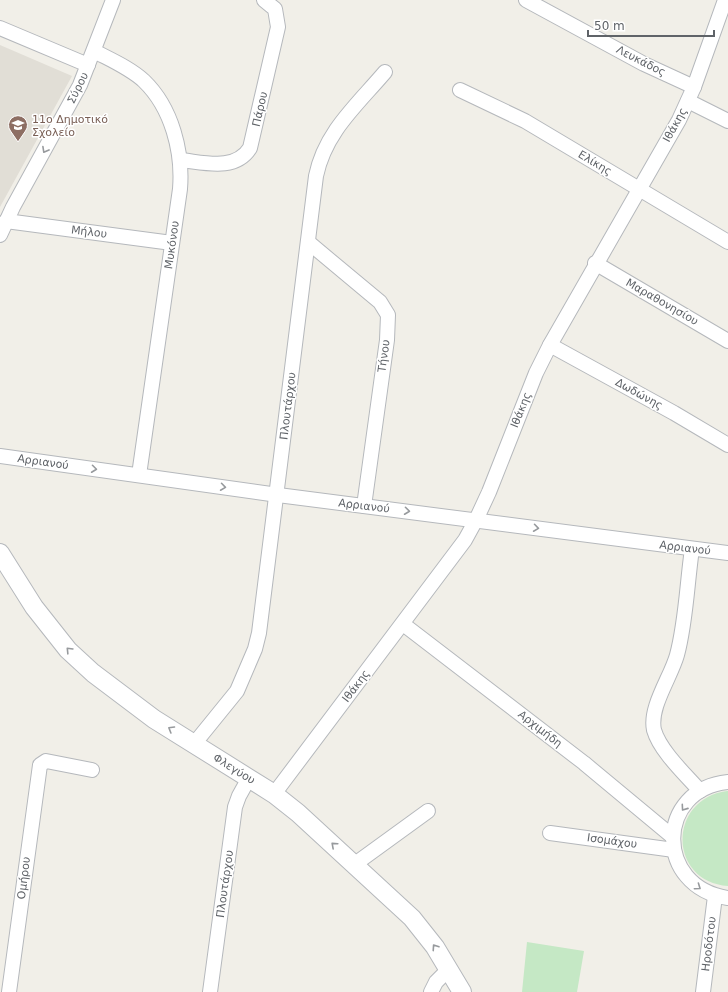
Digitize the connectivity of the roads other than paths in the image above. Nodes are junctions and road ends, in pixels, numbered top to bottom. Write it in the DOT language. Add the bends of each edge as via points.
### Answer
graph roads {
  1 [pos="113,0"];
  2 [pos="264,0"];
  3 [pos="526,0"];
  4 [pos="725,0"];
  5 [pos="0,28"];
  6 [pos="94,51"];
  7 [pos="88,65"];
  8 [pos="385,72"];
  9 [pos="694,87"];
  10 [pos="460,90"];
  11 [pos="688,101"];
  12 [pos="728,121"];
  13 [pos="180,160"];
  14 [pos="638,189"];
  15 [pos="6,221"];
  16 [pos="0,235"];
  17 [pos="308,242"];
  18 [pos="728,242"];
  19 [pos="172,243"];
  20 [pos="596,263"];
  21 [pos="728,341"];
  22 [pos="550,345"];
  23 [pos="728,445"];
  24 [pos="0,456"];
  25 [pos="139,475"];
  26 [pos="278,495"];
  27 [pos="364,506"];
  28 [pos="476,520"];
  29 [pos="692,549"];
  30 [pos="728,553"];
  31 [pos="0,554"];
  32 [pos="403,624"];
  33 [pos="194,744"];
  34 [pos="92,770"];
  35 [pos="249,778"];
  36 [pos="728,782"];
  37 [pos="700,791"];
  38 [pos="274,794"];
  39 [pos="428,811"];
  40 [pos="550,832"];
  41 [pos="674,843"];
  42 [pos="355,864"];
  43 [pos="722,897"];
  44 [pos="449,969"];
  45 [pos="9,992"];
  46 [pos="210,992"];
  47 [pos="431,992"];
  48 [pos="462,992"];
  49 [pos="702,992"];
  1 -- 6 [label="street, Σύρου"];
  2 -- 13 [label="street, Πάρου" via="278,14 278,27 250,148 242,158 232,163"];
  3 -- 9 [label="street, Λευκάδος" via="644,64"];
  4 -- 9 [label="street, Ιθάκης"];
  5 -- 7 [label="street"];
  6 -- 7 [label="street, Σύρου"];
  6 -- 13 [label="street, Μυκόνου" via="130,71 153,91 168,119"];
  7 -- 15 [label="street, Σύρου, one-way"];
  8 -- 17 [label="street, Πλουτάρχου" via="340,124 324,150 316,176"];
  9 -- 11 [label="street, Ιθάκης"];
  10 -- 14 [label="street, Ελίκης" via="525,121"];
  11 -- 12 [label="street"];
  11 -- 14 [label="street, Ιθάκης"];
  13 -- 19 [label="street, Μυκόνου" via="181,179"];
  14 -- 18 [label="street, Ελίκης"];
  14 -- 20 [label="street, Ιθάκης"];
  15 -- 16 [label="street, Σύρου"];
  15 -- 19 [label="street, Μήλου"];
  17 -- 26 [label="street, Πλουτάρχου"];
  17 -- 27 [label="street, Τήνου" via="380,302 388,315 387,340"];
  19 -- 25 [label="street, Μυκόνου"];
  20 -- 21 [label="street, Μαραθονησίου"];
  20 -- 22 [label="street, Ιθάκης"];
  22 -- 23 [label="street, Δωδώνης"];
  22 -- 28 [label="street, Ιθάκης"];
  24 -- 25 [label="street, Αρριανού, one-way"];
  25 -- 26 [label="street, Αρριανού, one-way"];
  26 -- 27 [label="street, Αρριανού"];
  26 -- 33 [label="street, Πλουτάρχου" via="262,620 255,649 237,691"];
  27 -- 28 [label="street, Αρριανού, one-way"];
  28 -- 29 [label="street, Αρριανού, one-way"];
  28 -- 32 [label="street, Ιθάκης" via="450,562"];
  29 -- 30 [label="street, Αρριανού"];
  29 -- 37 [label="street" via="677,655 657,704 654,729 662,745"];
  33 -- 31 [label="street, Φλεγύου, one-way" via="123,697 68,650 34,607"];
  32 -- 38 [label="street, Ιθάκης"];
  32 -- 41 [label="street, Αρχιμήδη" via="577,758"];
  33 -- 35 [label="street, Φλεγύου"];
  34 -- 45 [label="street, Ομήρου" via="46,761 40,765"];
  35 -- 38 [label="street, Φλεγύου"];
  35 -- 46 [label="street, Πλουτάρχου" via="235,807"];
  36 -- 37 [label="street"];
  37 -- 41 [label="street, one-way" via="684,806 678,816"];
  42 -- 38 [label="street, Φλεγύου, one-way"];
  39 -- 42 [label="street"];
  40 -- 41 [label="street, Ισομάχου"];
  41 -- 43 [label="street, one-way" via="678,863 692,884 703,891"];
  44 -- 42 [label="street, Φλεγύου, one-way" via="416,922"];
  43 -- 49 [label="street, Ηροδότου"];
  44 -- 47 [label="street" via="436,982"];
  44 -- 48 [label="street, Φλεγύου"];
}
